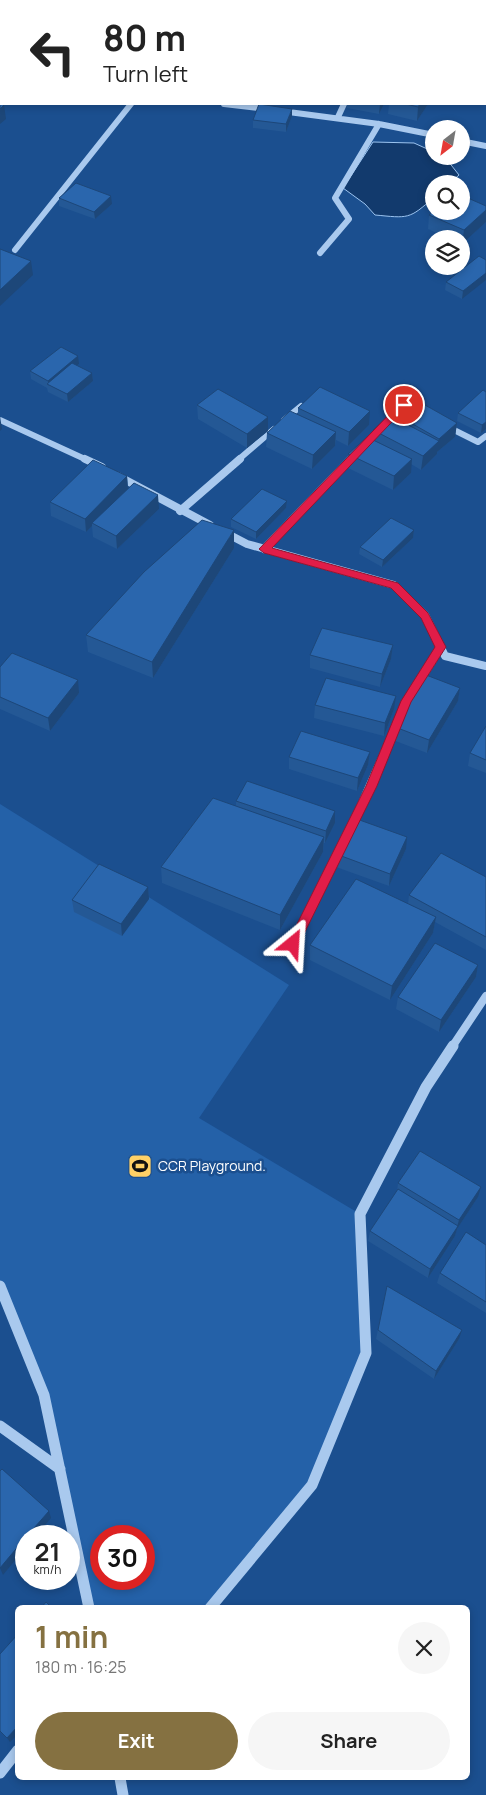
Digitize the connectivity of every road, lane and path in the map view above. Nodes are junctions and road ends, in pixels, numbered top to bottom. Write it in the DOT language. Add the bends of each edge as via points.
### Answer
graph roads {
  1 [pos="130,105"];
  2 [pos="233,105"];
  3 [pos="344,105"];
  4 [pos="338,117"];
  5 [pos="379,124"];
  6 [pos="425,133"];
  7 [pos="470,143"];
  8 [pos="486,146"];
  9 [pos="15,250"];
  10 [pos="320,253"];
  11 [pos="301,406"];
  12 [pos="0,420"];
  13 [pos="437,422"];
  14 [pos="383,426"];
  15 [pos="486,436"];
  16 [pos="180,511"];
  17 [pos="264,549"];
  18 [pos="440,647"];
  19 [pos="486,666"];
  20 [pos="293,944"];
  21 [pos="486,996"];
  22 [pos="0,1286"];
  23 [pos="0,1426"];
  24 [pos="60,1469"];
  25 [pos="88,1605"];
  26 [pos="212,1605"];
  27 [pos="15,1754"];
  28 [pos="0,1772"];
  29 [pos="120,1780"];
  30 [pos="123,1795"];
  1 -- 9 [label="street"];
  2 -- 4 [label="street"];
  3 -- 4 [label="street"];
  4 -- 5 [label="street"];
  5 -- 6 [label="street"];
  5 -- 10 [label="street" via="335,198 349,219"];
  7 -- 8 [label="street"];
  11 -- 16 [label="street"];
  12 -- 16 [label="street" via="100,466"];
  13 -- 15 [label="street" via="478,442"];
  14 -- 17 [label="street"];
  16 -- 17 [label="street"];
  17 -- 18 [label="street" via="394,585 425,616"];
  18 -- 19 [label="street" via="445,656"];
  18 -- 20 [label="street" via="406,701 371,786"];
  21 -- 26 [label="street" via="426,1087 360,1214 366,1353 312,1485"];
  22 -- 24 [label="street" via="44,1394"];
  23 -- 24 [label="street"];
  24 -- 25 [label="street"];
  27 -- 28 [label="street"];
  29 -- 30 [label="street"];
}
